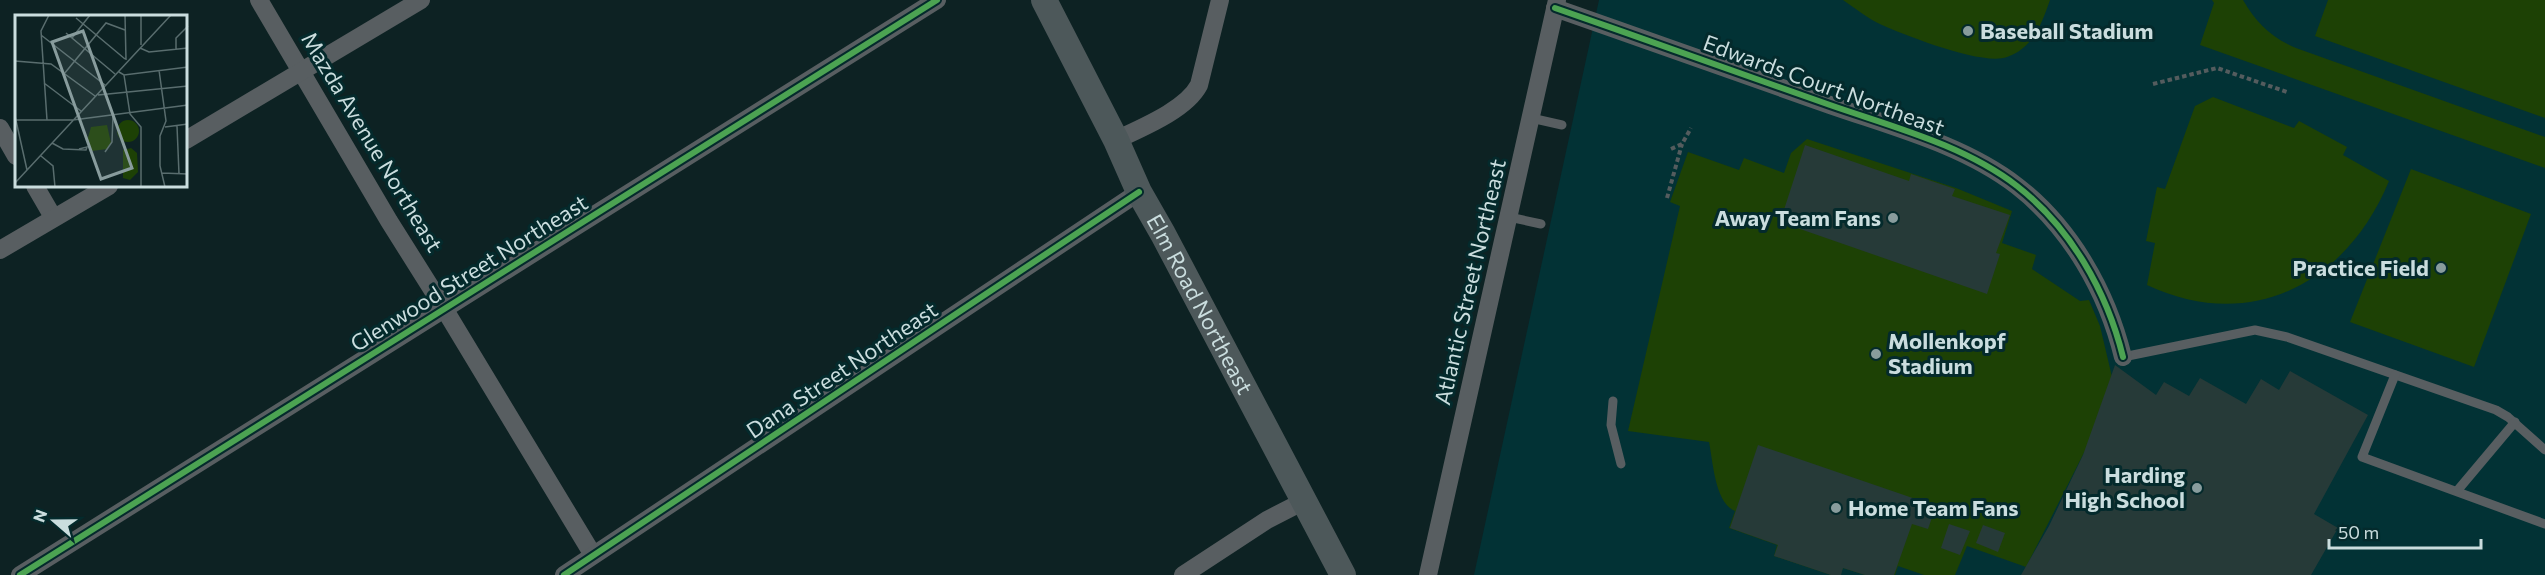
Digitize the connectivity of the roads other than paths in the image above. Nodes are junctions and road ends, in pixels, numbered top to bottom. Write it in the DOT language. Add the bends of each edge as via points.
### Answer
graph roads {
  1 [pos="259,0"];
  2 [pos="421,0"];
  3 [pos="937,0"];
  4 [pos="1044,0"];
  5 [pos="1220,0"];
  6 [pos="1556,4"];
  7 [pos="300,72"];
  8 [pos="1531,118"];
  9 [pos="1562,125"];
  10 [pos="0,128"];
  11 [pos="188,139"];
  12 [pos="1116,140"];
  13 [pos="15,154"];
  14 [pos="36,188"];
  15 [pos="105,188"];
  16 [pos="1139,192"];
  17 [pos="53,217"];
  18 [pos="1509,217"];
  19 [pos="1541,224"];
  20 [pos="0,250"];
  21 [pos="445,310"];
  22 [pos="2123,357"];
  23 [pos="2395,375"];
  24 [pos="1614,401"];
  25 [pos="2515,422"];
  26 [pos="2545,450"];
  27 [pos="1621,464"];
  28 [pos="2457,491"];
  29 [pos="1304,501"];
  30 [pos="2545,524"];
  31 [pos="593,555"];
  32 [pos="20,575"];
  33 [pos="564,575"];
  34 [pos="1183,575"];
  35 [pos="1343,575"];
  36 [pos="1428,575"];
  1 -- 7 [label="street, Mazda Avenue Northeast"];
  2 -- 7 [label="street"];
  3 -- 21 [label="street, Glenwood Street Northeast"];
  4 -- 12 [label="main road, Elm Road Northeast"];
  5 -- 12 [label="street" via="1193,96 1154,122"];
  6 -- 8 [label="street, Atlantic Street Northeast"];
  6 -- 22 [label="street, Edwards Court Northeast" via="1931,141 1998,173 2028,195 2082,259 2111,316"];
  7 -- 11 [label="street"];
  7 -- 21 [label="street, Mazda Avenue Northeast"];
  8 -- 9 [label="lane"];
  8 -- 18 [label="street, Atlantic Street Northeast"];
  10 -- 13 [label="street"];
  12 -- 16 [label="main road, Elm Road Northeast"];
  14 -- 17 [label="street"];
  15 -- 17 [label="street"];
  16 -- 29 [label="main road, Elm Road Northeast"];
  16 -- 31 [label="street, Dana Street Northeast"];
  17 -- 20 [label="street"];
  18 -- 19 [label="lane"];
  18 -- 36 [label="street, Atlantic Street Northeast"];
  21 -- 31 [label="street, Mazda Avenue Northeast"];
  21 -- 32 [label="street, Glenwood Street Northeast"];
  22 -- 23 [label="lane" via="2255,330 2287,337"];
  23 -- 25 [label="lane" via="2496,410"];
  23 -- 28 [label="lane" via="2362,457"];
  24 -- 27 [label="lane" via="1611,425"];
  25 -- 26 [label="lane"];
  25 -- 28 [label="lane"];
  28 -- 30 [label="lane"];
  29 -- 34 [label="street" via="1267,520"];
  29 -- 35 [label="main road, Elm Road Northeast"];
  31 -- 33 [label="street, Dana Street Northeast"];
}
